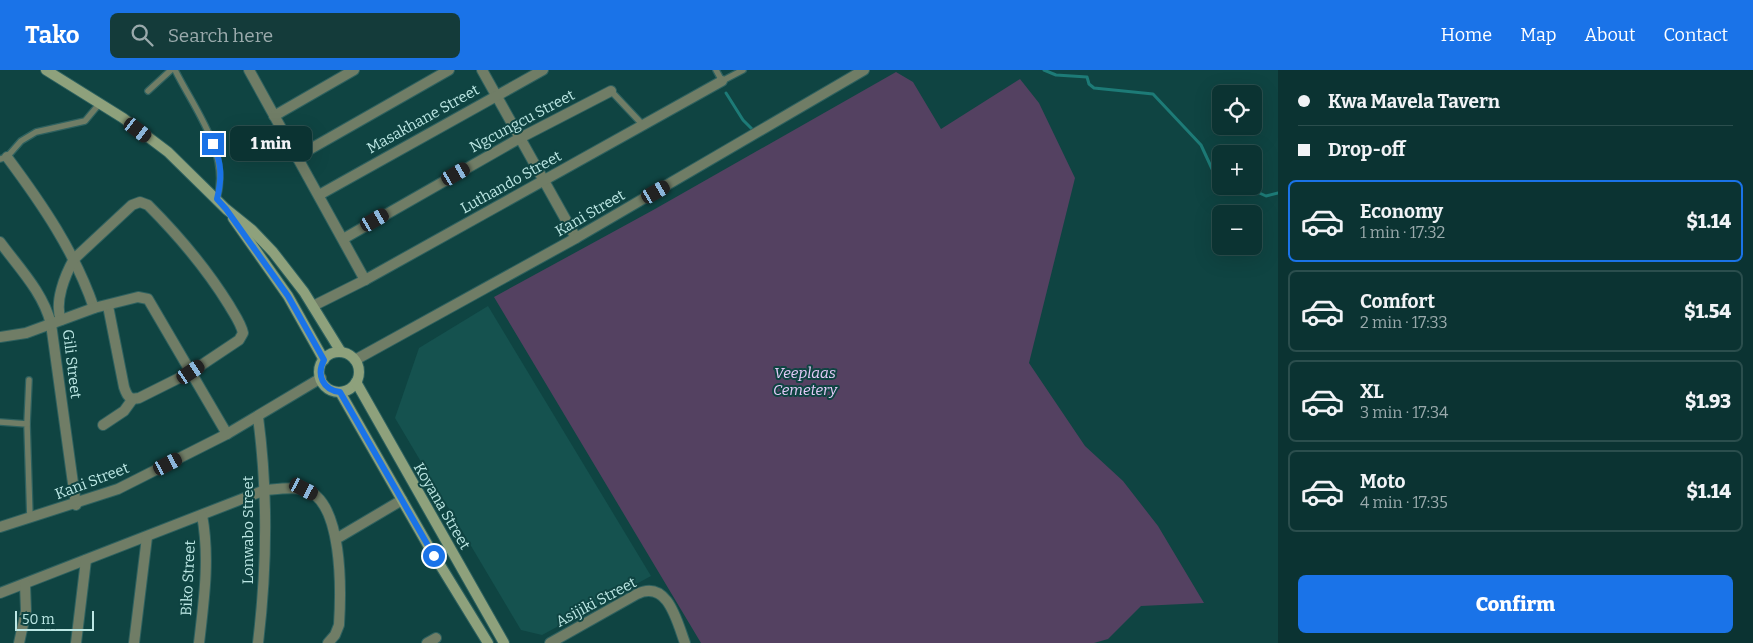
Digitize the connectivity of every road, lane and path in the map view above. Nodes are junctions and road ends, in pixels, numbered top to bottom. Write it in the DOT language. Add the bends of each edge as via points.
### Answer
graph roads {
  1 [pos="46,70"];
  2 [pos="171,70"];
  3 [pos="175,70"];
  4 [pos="354,70"];
  5 [pos="449,70"];
  6 [pos="482,70"];
  7 [pos="543,70"];
  8 [pos="716,70"];
  9 [pos="743,70"];
  10 [pos="864,70"];
  11 [pos="253,71"];
  12 [pos="722,81"];
  13 [pos="148,91"];
  14 [pos="611,91"];
  15 [pos="496,96"];
  16 [pos="100,103"];
  17 [pos="274,116"];
  18 [pos="642,124"];
  19 [pos="520,138"];
  20 [pos="298,156"];
  21 [pos="4,158"];
  22 [pos="544,181"];
  23 [pos="319,195"];
  24 [pos="217,199"];
  25 [pos="226,209"];
  26 [pos="343,238"];
  27 [pos="576,238"];
  28 [pos="0,242"];
  29 [pos="74,259"];
  30 [pos="365,280"];
  31 [pos="108,306"];
  32 [pos="313,306"];
  33 [pos="94,308"];
  34 [pos="56,322"];
  35 [pos="0,337"];
  36 [pos="341,352"];
  37 [pos="324,360"];
  38 [pos="355,360"];
  39 [pos="191,372"];
  40 [pos="320,378"];
  41 [pos="29,380"];
  42 [pos="356,382"];
  43 [pos="340,392"];
  44 [pos="132,400"];
  45 [pos="258,416"];
  46 [pos="0,422"];
  47 [pos="27,424"];
  48 [pos="103,425"];
  49 [pos="227,434"];
  50 [pos="264,490"];
  51 [pos="402,500"];
  52 [pos="76,504"];
  53 [pos="202,515"];
  54 [pos="30,519"];
  55 [pos="0,528"];
  56 [pos="147,537"];
  57 [pos="336,539"];
  58 [pos="86,560"];
  59 [pos="25,584"];
  60 [pos="0,593"];
  61 [pos="19,643"];
  62 [pos="76,643"];
  63 [pos="134,643"];
  64 [pos="199,643"];
  65 [pos="258,643"];
  66 [pos="328,643"];
  67 [pos="488,643"];
  68 [pos="504,643"];
  69 [pos="550,643"];
  70 [pos="685,643"];
  1 -- 16 [label="main road"];
  2 -- 13 [label="lane"];
  3 -- 24 [label="lane" via="218,155 222,178"];
  4 -- 17 [label="street"];
  5 -- 20 [label="street"];
  6 -- 15 [label="street"];
  7 -- 15 [label="street, Masakhane Street"];
  8 -- 12 [label="lane"];
  9 -- 12 [label="lane"];
  10 -- 27 [label="street, Kani Street"];
  11 -- 17 [label="street"];
  12 -- 18 [label="street, Luthando Street"];
  14 -- 18 [label="lane"];
  14 -- 19 [label="street, Ngcungcu Street"];
  15 -- 19 [label="street"];
  15 -- 23 [label="street, Masakhane Street"];
  16 -- 21 [label="lane" via="89,118 36,132"];
  16 -- 24 [label="main road" via="168,152"];
  17 -- 20 [label="street"];
  18 -- 22 [label="street, Luthando Street"];
  19 -- 22 [label="street"];
  19 -- 26 [label="street, Ngcungcu Street"];
  20 -- 23 [label="street"];
  21 -- 29 [label="street" via="44,206"];
  22 -- 27 [label="street"];
  22 -- 30 [label="street, Luthando Street"];
  23 -- 26 [label="street"];
  24 -- 25 [label="main road"];
  25 -- 32 [label="main road" via="273,252"];
  25 -- 37 [label="main road" via="288,296"];
  26 -- 30 [label="street"];
  27 -- 38 [label="street, Kani Street"];
  28 -- 34 [label="street, Gili Street"];
  29 -- 33 [label="street"];
  29 -- 34 [label="street" via="68,269"];
  29 -- 39 [label="street" via="132,206 140,202 148,205 193,253 242,328 239,340"];
  30 -- 32 [label="street, Luthando Street"];
  31 -- 33 [label="street"];
  31 -- 39 [label="street" via="138,298 148,299"];
  31 -- 44 [label="street" via="124,387"];
  32 -- 36 [label="main road"];
  33 -- 34 [label="street"];
  34 -- 35 [label="street" via="26,333"];
  34 -- 52 [label="street, Gili Street"];
  36 -- 37 [label="main road"];
  36 -- 38 [label="main road"];
  37 -- 40 [label="main road"];
  38 -- 42 [label="main road" via="359,369"];
  39 -- 44 [label="street"];
  39 -- 49 [label="street"];
  40 -- 43 [label="main road" via="328,388"];
  40 -- 45 [label="street, Kani Street"];
  41 -- 47 [label="lane"];
  42 -- 43 [label="main road"];
  42 -- 68 [label="main road, Koyana Street"];
  43 -- 51 [label="main road, Koyana Street"];
  44 -- 48 [label="street" via="124,411"];
  45 -- 49 [label="street, Kani Street"];
  45 -- 50 [label="street, Lonwabo Street"];
  46 -- 47 [label="lane"];
  47 -- 54 [label="lane"];
  49 -- 52 [label="street, Kani Street" via="118,489"];
  50 -- 53 [label="street"];
  50 -- 57 [label="street" via="304,489 314,495 333,522"];
  50 -- 65 [label="street, Lonwabo Street" via="264,589"];
  51 -- 57 [label="street"];
  51 -- 67 [label="main road, Koyana Street"];
  52 -- 54 [label="street, Kani Street"];
  53 -- 56 [label="street"];
  53 -- 64 [label="street, Biko Street" via="206,535 206,574"];
  54 -- 55 [label="street, Kani Street"];
  56 -- 58 [label="street"];
  56 -- 63 [label="street"];
  57 -- 66 [label="street" via="339,625"];
  58 -- 59 [label="street"];
  58 -- 62 [label="street"];
  59 -- 60 [label="street"];
  59 -- 61 [label="street" via="26,611"];
  69 -- 70 [label="street, Asijiki Street" via="637,594 649,591 661,595 670,605"];
}
